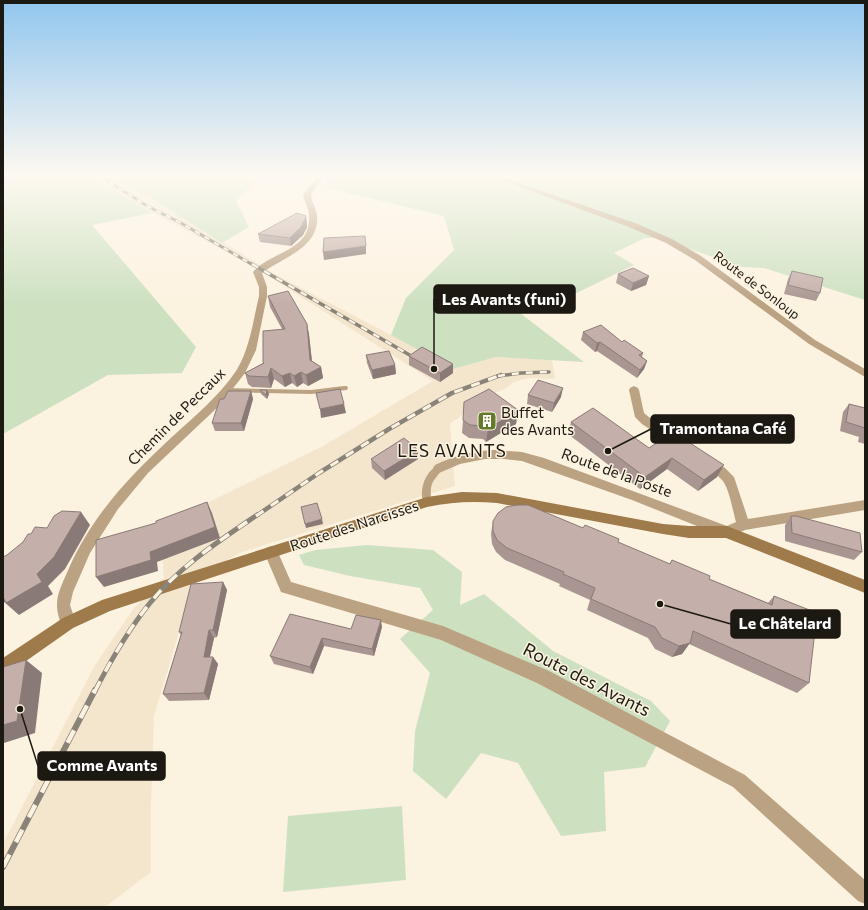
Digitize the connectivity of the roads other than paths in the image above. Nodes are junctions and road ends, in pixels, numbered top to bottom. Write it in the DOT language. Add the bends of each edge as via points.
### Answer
graph roads {
  1 [pos="312,218"];
  2 [pos="613,218"];
  3 [pos="865,374"];
  4 [pos="344,388"];
  5 [pos="227,390"];
  6 [pos="634,390"];
  7 [pos="439,468"];
  8 [pos="427,502"];
  9 [pos="865,505"];
  10 [pos="744,525"];
  11 [pos="727,532"];
  12 [pos="271,552"];
  13 [pos="865,587"];
  14 [pos="68,623"];
  15 [pos="3,667"];
  16 [pos="865,894"];
  1 -- 5 [label="street, Chemin de Peccaux" via="310,234 294,250 258,272 263,296 251,350 241,371"];
  2 -- 3 [label="street, Route de Sonloup" via="680,246 812,342"];
  4 -- 5 [label="lane" via="311,392"];
  5 -- 14 [label="street, Chemin de Peccaux" via="144,470 113,505 84,550 66,592 63,606"];
  6 -- 10 [label="street" via="639,414 646,421 721,471 730,480"];
  7 -- 8 [label="lane, Route de la Poste" via="427,484"];
  7 -- 11 [label="street, Route de la Poste" via="462,458 481,455 527,457 664,506"];
  8 -- 11 [label="street, Route des Narcisses" via="454,496 480,496 663,529"];
  8 -- 12 [label="street, Route des Narcisses"];
  9 -- 10 [label="street"];
  10 -- 11 [label="street"];
  11 -- 13 [label="street"];
  12 -- 14 [label="street, Route des Narcisses" via="122,599"];
  12 -- 16 [label="street, Route des Avants" via="286,587 443,633 544,677 739,781"];
  14 -- 15 [label="street, Route des Narcisses"];
}
